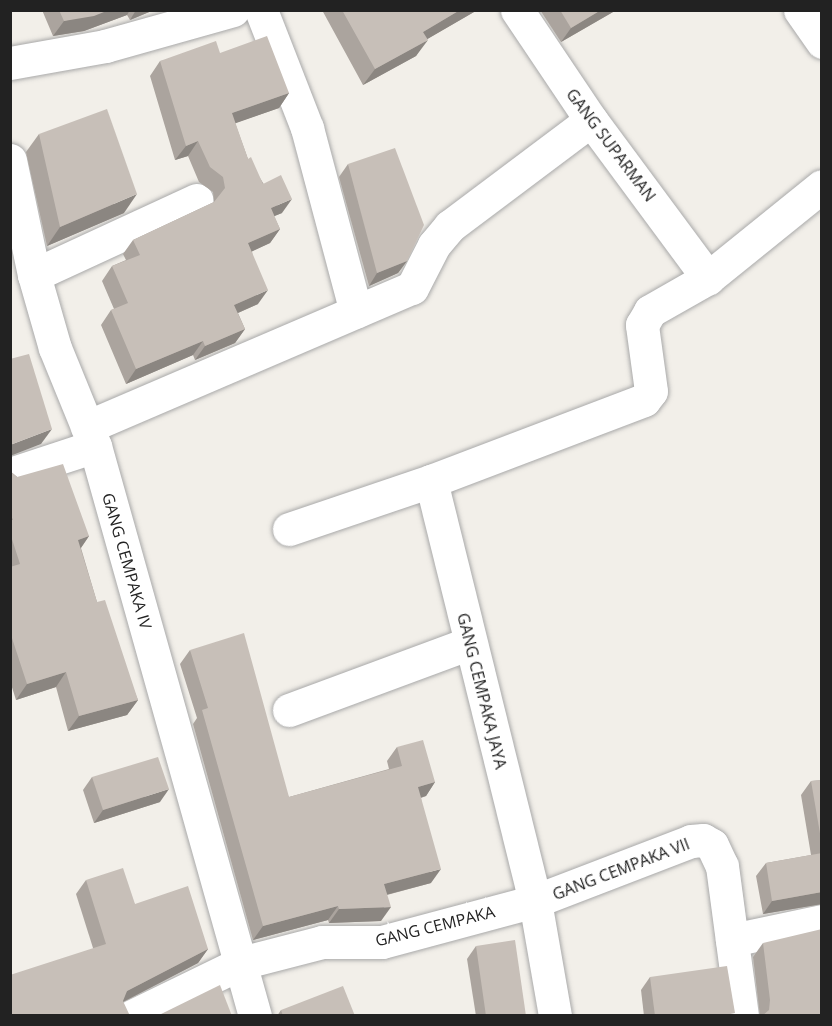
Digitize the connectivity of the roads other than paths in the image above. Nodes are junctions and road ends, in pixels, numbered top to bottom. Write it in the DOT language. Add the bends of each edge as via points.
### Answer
graph roads {
  1 [pos="261,10"];
  2 [pos="517,10"];
  3 [pos="800,10"];
  4 [pos="220,12"];
  5 [pos="822,42"];
  6 [pos="10,63"];
  7 [pos="591,120"];
  8 [pos="10,160"];
  9 [pos="822,186"];
  10 [pos="196,200"];
  11 [pos="33,275"];
  12 [pos="708,278"];
  13 [pos="356,312"];
  14 [pos="91,436"];
  15 [pos="10,474"];
  16 [pos="431,481"];
  17 [pos="289,529"];
  18 [pos="470,643"];
  19 [pos="289,710"];
  20 [pos="536,901"];
  21 [pos="822,921"];
  22 [pos="732,939"];
  23 [pos="241,963"];
  24 [pos="132,1016"];
  25 [pos="255,1016"];
  26 [pos="555,1016"];
  27 [pos="742,1016"];
  1 -- 13 [label="street" via="307,128"];
  2 -- 7 [label="street, GANG SUPARMAN"];
  3 -- 5 [label="street"];
  4 -- 6 [label="street" via="105,46"];
  7 -- 12 [label="street, GANG SUPARMAN"];
  7 -- 13 [label="street" via="450,226 434,244 412,288"];
  8 -- 11 [label="street, GANG CEMPAKA IV"];
  9 -- 12 [label="street"];
  10 -- 11 [label="street"];
  11 -- 14 [label="street, GANG CEMPAKA IV" via="55,348"];
  12 -- 16 [label="street" via="646,317 642,336 651,391 648,397"];
  13 -- 14 [label="street"];
  14 -- 15 [label="street"];
  14 -- 23 [label="street, GANG CEMPAKA IV"];
  16 -- 17 [label="street"];
  16 -- 18 [label="street, GANG CEMPAKA JAYA"];
  18 -- 19 [label="street"];
  18 -- 20 [label="street, GANG CEMPAKA JAYA"];
  20 -- 22 [label="street, GANG CEMPAKA VII" via="691,841 703,840 712,844 722,866"];
  20 -- 23 [label="street, GANG CEMPAKA" via="382,942 322,942"];
  20 -- 26 [label="street, GANG CEMPAKA JAYA"];
  21 -- 22 [label="street"];
  22 -- 27 [label="street, GANG CEMPAKA VII"];
  23 -- 24 [label="street, GANG CEMPAKA"];
  23 -- 25 [label="street, GANG CEMPAKA IV"];
}
